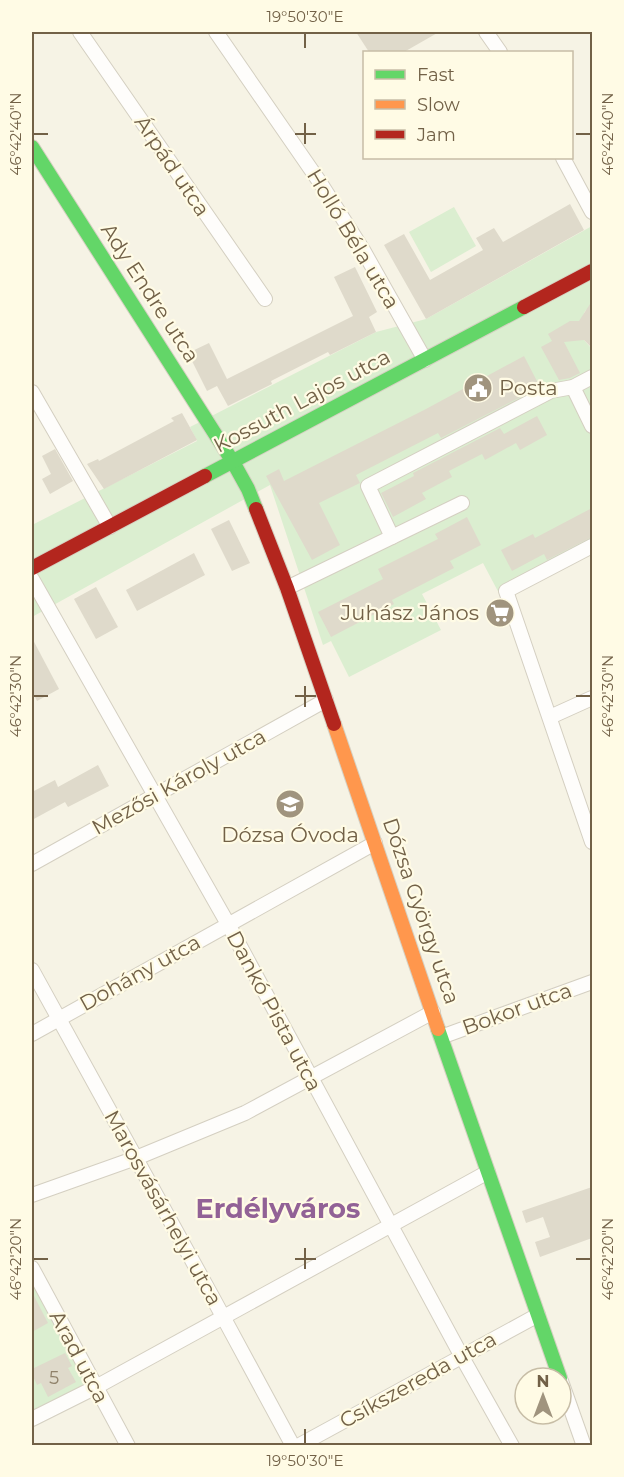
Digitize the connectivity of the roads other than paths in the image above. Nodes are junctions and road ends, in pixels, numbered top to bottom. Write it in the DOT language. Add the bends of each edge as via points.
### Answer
graph roads {
  1 [pos="80,32"];
  2 [pos="216,32"];
  3 [pos="486,32"];
  4 [pos="499,51"];
  5 [pos="32,147"];
  6 [pos="564,159"];
  7 [pos="592,212"];
  8 [pos="592,271"];
  9 [pos="265,299"];
  10 [pos="425,360"];
  11 [pos="592,377"];
  12 [pos="573,387"];
  13 [pos="32,392"];
  14 [pos="592,426"];
  15 [pos="233,462"];
  16 [pos="462,503"];
  17 [pos="110,527"];
  18 [pos="392,537"];
  19 [pos="592,546"];
  20 [pos="32,568"];
  21 [pos="32,579"];
  22 [pos="287,588"];
  23 [pos="592,698"];
  24 [pos="326,700"];
  25 [pos="550,717"];
  26 [pos="155,795"];
  27 [pos="592,842"];
  28 [pos="375,843"];
  29 [pos="32,864"];
  30 [pos="228,924"];
  31 [pos="32,970"];
  32 [pos="592,981"];
  33 [pos="433,1012"];
  34 [pos="58,1019"];
  35 [pos="32,1034"];
  36 [pos="441,1036"];
  37 [pos="310,1077"];
  38 [pos="136,1158"];
  39 [pos="488,1172"];
  40 [pos="32,1195"];
  41 [pos="390,1226"];
  42 [pos="32,1268"];
  43 [pos="538,1315"];
  44 [pos="224,1317"];
  45 [pos="462,1357"];
  46 [pos="556,1366"];
  47 [pos="96,1387"];
  48 [pos="573,1414"];
  49 [pos="32,1419"];
  50 [pos="128,1446"];
  51 [pos="293,1446"];
  52 [pos="298,1446"];
  53 [pos="512,1446"];
  54 [pos="584,1446"];
  1 -- 9 [label="street, Árpád utca"];
  2 -- 10 [label="street, Holló Béla utca" via="363,250"];
  3 -- 4 [label="street"];
  5 -- 15 [label="street, Ady Endre utca"];
  6 -- 7 [label="street"];
  8 -- 10 [label="street, Kossuth Lajos utca"];
  10 -- 15 [label="street, Kossuth Lajos utca"];
  11 -- 12 [label="street"];
  12 -- 14 [label="street"];
  12 -- 18 [label="street" via="550,392 368,486"];
  13 -- 17 [label="street"];
  15 -- 17 [label="street, Kossuth Lajos utca"];
  15 -- 22 [label="street, Dózsa György utca" via="248,489"];
  16 -- 18 [label="street"];
  17 -- 20 [label="street, Kossuth Lajos utca"];
  18 -- 22 [label="street"];
  19 -- 25 [label="street" via="506,591"];
  21 -- 26 [label="street, Dankó Pista utca"];
  22 -- 24 [label="street, Dózsa György utca"];
  23 -- 25 [label="street"];
  24 -- 26 [label="street, Mezősi Károly utca"];
  24 -- 28 [label="street, Dózsa György utca"];
  25 -- 27 [label="street"];
  26 -- 29 [label="street, Mezősi Károly utca"];
  26 -- 30 [label="street, Dankó Pista utca"];
  28 -- 30 [label="street, Dohány utca"];
  28 -- 33 [label="street, Dózsa György utca"];
  30 -- 34 [label="street, Dohány utca"];
  30 -- 37 [label="street, Dankó Pista utca"];
  31 -- 34 [label="street, Marosvásárhelyi utca"];
  32 -- 36 [label="street, Bokor utca"];
  33 -- 36 [label="street, Dózsa György utca"];
  33 -- 37 [label="street"];
  34 -- 35 [label="street, Dohány utca"];
  34 -- 38 [label="street, Marosvásárhelyi utca"];
  36 -- 39 [label="street, Dózsa György utca"];
  37 -- 38 [label="street" via="245,1113"];
  37 -- 41 [label="street, Dankó Pista utca"];
  38 -- 40 [label="street"];
  38 -- 44 [label="street, Marosvásárhelyi utca"];
  39 -- 41 [label="street"];
  39 -- 43 [label="street, Dózsa György utca"];
  41 -- 44 [label="street"];
  41 -- 45 [label="street, Dankó Pista utca"];
  42 -- 47 [label="street, Arad utca"];
  43 -- 45 [label="street, Csíkszereda utca"];
  43 -- 46 [label="street, Dózsa György utca"];
  44 -- 47 [label="street"];
  44 -- 51 [label="street, Marosvásárhelyi utca"];
  45 -- 52 [label="street, Csíkszereda utca"];
  45 -- 53 [label="street, Dankó Pista utca"];
  47 -- 49 [label="street"];
  47 -- 50 [label="street, Arad utca"];
  48 -- 54 [label="street, Dózsa György utca"];
}
